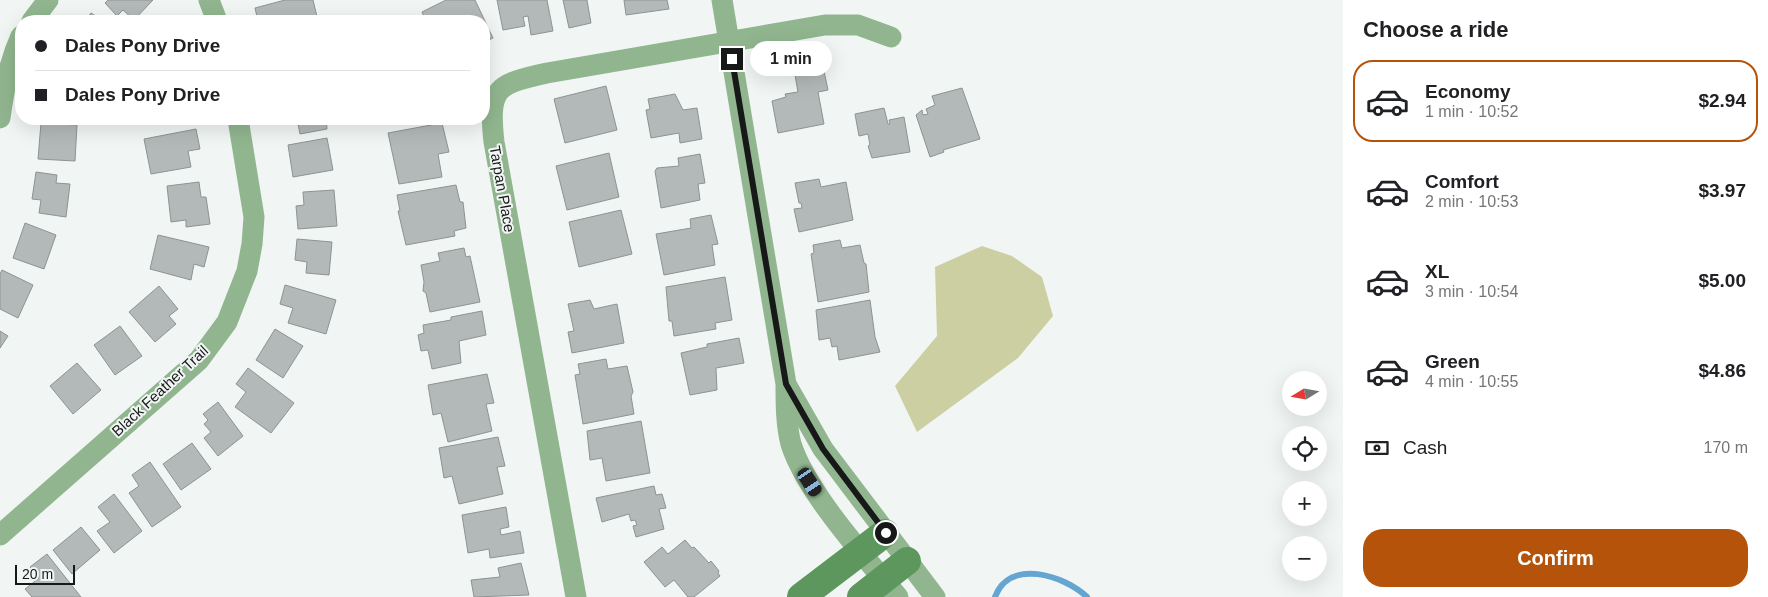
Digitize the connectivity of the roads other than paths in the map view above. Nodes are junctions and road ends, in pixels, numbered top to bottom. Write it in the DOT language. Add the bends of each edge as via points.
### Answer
graph roads {
  1 [pos="48,0"];
  2 [pos="209,0"];
  3 [pos="722,0"];
  4 [pos="37,15"];
  5 [pos="215,15"];
  6 [pos="891,37"];
  7 [pos="728,40"];
  8 [pos="15,53"];
  9 [pos="0,118"];
  10 [pos="239,125"];
  11 [pos="786,384"];
  12 [pos="886,533"];
  13 [pos="0,535"];
  14 [pos="861,552"];
  15 [pos="907,562"];
  16 [pos="891,588"];
  17 [pos="576,597"];
  18 [pos="801,597"];
  19 [pos="861,597"];
  20 [pos="935,597"];
  1 -- 4 [label="street"];
  2 -- 5 [label="street"];
  3 -- 7 [label="street"];
  6 -- 7 [label="street, Tarpan Place" via="874,29 844,24"];
  7 -- 11 [label="street"];
  7 -- 17 [label="street, Tarpan Place" via="523,78 504,86 493,98 494,142"];
  8 -- 9 [label="street"];
  10 -- 13 [label="street, Black Feather Trail" via="253,209 252,244 247,272 227,322 199,360"];
  11 -- 12 [label="street" via="823,449"];
  11 -- 14 [label="street" via="788,429 795,456 815,490"];
  12 -- 14 [label="street"];
  12 -- 15 [label="street"];
  14 -- 16 [label="street"];
  14 -- 18 [label="street"];
  15 -- 16 [label="street"];
  15 -- 20 [label="street"];
  16 -- 19 [label="street"];
}
